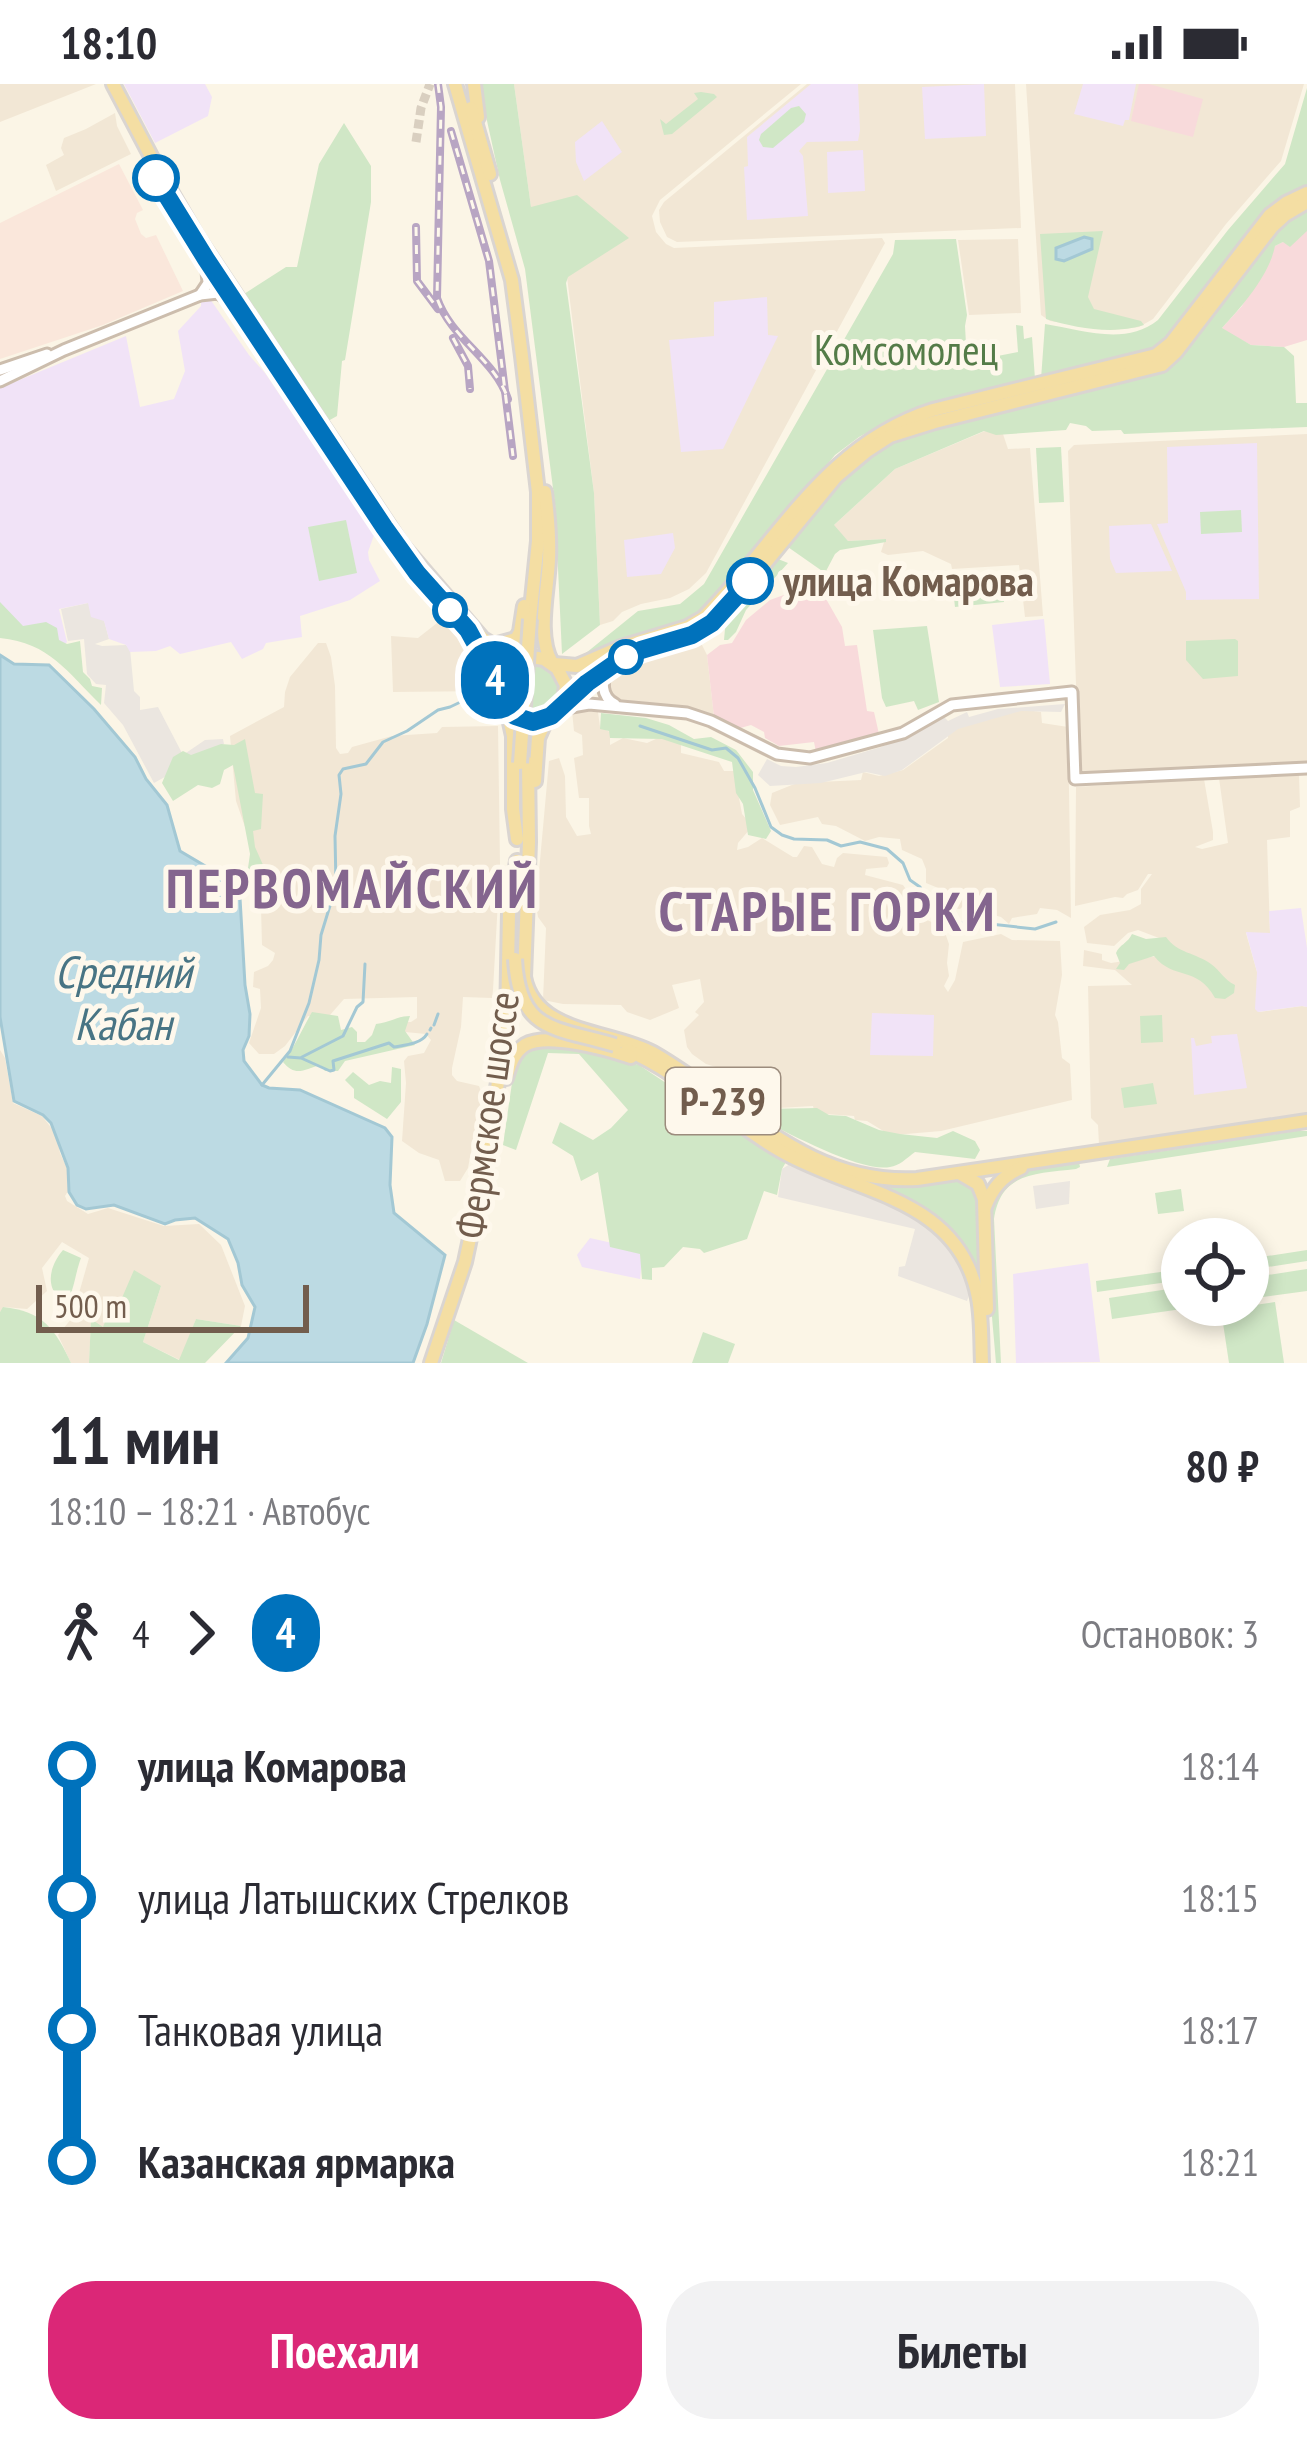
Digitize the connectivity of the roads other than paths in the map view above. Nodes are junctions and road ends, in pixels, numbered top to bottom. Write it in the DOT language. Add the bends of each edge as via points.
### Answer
graph roads {
  1 [pos="110,84"];
  2 [pos="459,84"];
  3 [pos="473,84"];
  4 [pos="482,148"];
  5 [pos="1307,193"];
  6 [pos="1307,202"];
  7 [pos="206,259"];
  8 [pos="200,295"];
  9 [pos="236,304"];
  10 [pos="64,350"];
  11 [pos="0,370"];
  12 [pos="0,381"];
  13 [pos="541,492"];
  14 [pos="668,638"];
  15 [pos="490,645"];
  16 [pos="534,658"];
  17 [pos="617,662"];
  18 [pos="553,664"];
  19 [pos="504,699"];
  20 [pos="632,707"];
  21 [pos="554,713"];
  22 [pos="1307,768"];
  23 [pos="523,840"];
  24 [pos="517,861"];
  25 [pos="520,961"];
  26 [pos="662,1070"];
  27 [pos="505,1079"];
  28 [pos="1307,1124"];
  29 [pos="1283,1127"];
  30 [pos="959,1173"];
  31 [pos="985,1207"];
  32 [pos="434,1363"];
  33 [pos="986,1363"];
  1 -- 7 [label="main road, Р-239"];
  1 -- 15 [label="main road, Р-239" via="198,238 332,442 417,564"];
  2 -- 4 [label="main road"];
  2 -- 13 [label="main road" via="512,280"];
  3 -- 4 [label="main road"];
  4 -- 13 [label="main road" via="518,279"];
  5 -- 14 [label="main road" via="1270,215 1162,351 933,410 847,456 703,618"];
  6 -- 14 [label="main road" via="1272,227 1162,365 890,436 836,477 712,623"];
  7 -- 8 [label="street"];
  7 -- 9 [label="main road, Р-239"];
  8 -- 9 [label="street" via="218,293"];
  8 -- 10 [label="street"];
  9 -- 19 [label="main road, Р-239" via="417,573 468,630"];
  10 -- 11 [label="street"];
  10 -- 12 [label="street"];
  13 -- 15 [label="main road" via="520,632"];
  13 -- 18 [label="main road" via="549,519 544,640"];
  13 -- 23 [label="main road, bridge"];
  14 -- 17 [label="main road"];
  14 -- 18 [label="main road" via="577,666"];
  15 -- 16 [label="main road"];
  16 -- 18 [label="main road"];
  16 -- 19 [label="main road" via="510,669"];
  17 -- 20 [label="street" via="604,676 604,693"];
  17 -- 21 [label="main road"];
  18 -- 21 [label="main road, Р-239" via="566,685"];
  19 -- 21 [label="main road" via="524,720"];
  19 -- 23 [label="main road, Р-239"];
  20 -- 21 [label="street" via="583,704"];
  20 -- 22 [label="street" via="699,716 795,759 902,733 952,705 1072,692 1075,778"];
  21 -- 23 [label="main road, Р-239" via="538,738"];
  23 -- 24 [label="main road"];
  23 -- 25 [label="main road, Р-239"];
  24 -- 25 [label="main road, Р-239"];
  24 -- 32 [label="main road, Фермское шоссе" via="507,1024 486,1158"];
  25 -- 26 [label="main road, Р-239, bridge" via="521,1000 534,1016"];
  25 -- 27 [label="main road, Фермское шоссе"];
  25 -- 30 [label="main road, Р-239" via="527,991 548,1016 655,1054 803,1154 879,1179"];
  26 -- 27 [label="main road" via="593,1046 538,1041 511,1060"];
  26 -- 33 [label="main road, Р-239" via="777,1149 937,1223 976,1288"];
  27 -- 32 [label="main road, Фермское шоссе" via="476,1242"];
  28 -- 29 [label="main road"];
  29 -- 30 [label="main road"];
  29 -- 31 [label="main road" via="1028,1166 1002,1180"];
  30 -- 31 [label="main road" via="978,1184"];
  31 -- 33 [label="main road, Р-239"];
}
